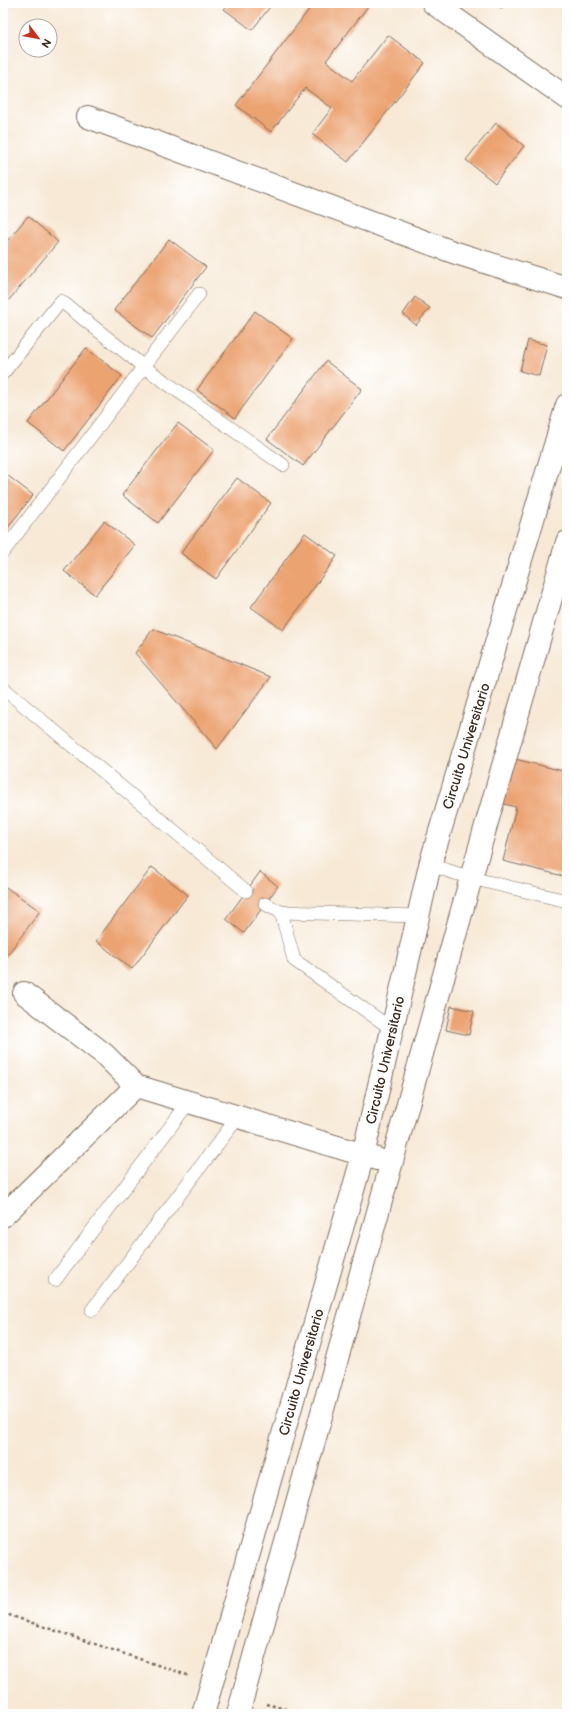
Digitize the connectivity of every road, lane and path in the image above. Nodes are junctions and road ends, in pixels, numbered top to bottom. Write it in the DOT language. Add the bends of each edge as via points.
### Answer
graph roads {
  1 [pos="433,3"];
  2 [pos="567,98"];
  3 [pos="88,118"];
  4 [pos="567,288"];
  5 [pos="199,294"];
  6 [pos="144,367"];
  7 [pos="3,373"];
  8 [pos="567,405"];
  9 [pos="283,465"];
  10 [pos="567,542"];
  11 [pos="3,552"];
  12 [pos="3,688"];
  13 [pos="430,865"];
  14 [pos="471,878"];
  15 [pos="246,891"];
  16 [pos="567,900"];
  17 [pos="265,904"];
  18 [pos="281,912"];
  19 [pos="418,916"];
  20 [pos="24,993"];
  21 [pos="392,1029"];
  22 [pos="136,1086"];
  23 [pos="189,1102"];
  24 [pos="238,1117"];
  25 [pos="363,1155"];
  26 [pos="391,1163"];
  27 [pos="3,1216"];
  28 [pos="55,1280"];
  29 [pos="92,1310"];
  30 [pos="3,1613"];
  31 [pos="212,1684"];
  32 [pos="203,1714"];
  33 [pos="238,1714"];
  1 -- 2 [label="street"];
  3 -- 4 [label="street" via="453,252"];
  5 -- 6 [label="lane"];
  6 -- 7 [label="lane" via="60,301"];
  6 -- 9 [label="lane"];
  6 -- 11 [label="lane"];
  8 -- 13 [label="street, Circuito Universitario"];
  10 -- 14 [label="street"];
  12 -- 15 [label="lane"];
  13 -- 14 [label="lane"];
  13 -- 19 [label="street, Circuito Universitario"];
  14 -- 16 [label="lane"];
  14 -- 26 [label="street"];
  17 -- 18 [label="lane"];
  18 -- 19 [label="lane"];
  18 -- 21 [label="lane" via="294,960"];
  19 -- 21 [label="street, Circuito Universitario"];
  20 -- 22 [label="street" via="104,1054"];
  21 -- 25 [label="street, Circuito Universitario"];
  22 -- 23 [label="street"];
  22 -- 27 [label="street"];
  23 -- 24 [label="street"];
  23 -- 28 [label="lane"];
  24 -- 25 [label="street"];
  24 -- 29 [label="lane"];
  25 -- 26 [label="street"];
  25 -- 31 [label="street, Circuito Universitario"];
  26 -- 33 [label="street"];
  30 -- 31 [label="path"];
  31 -- 32 [label="street, Circuito Universitario"];
}
